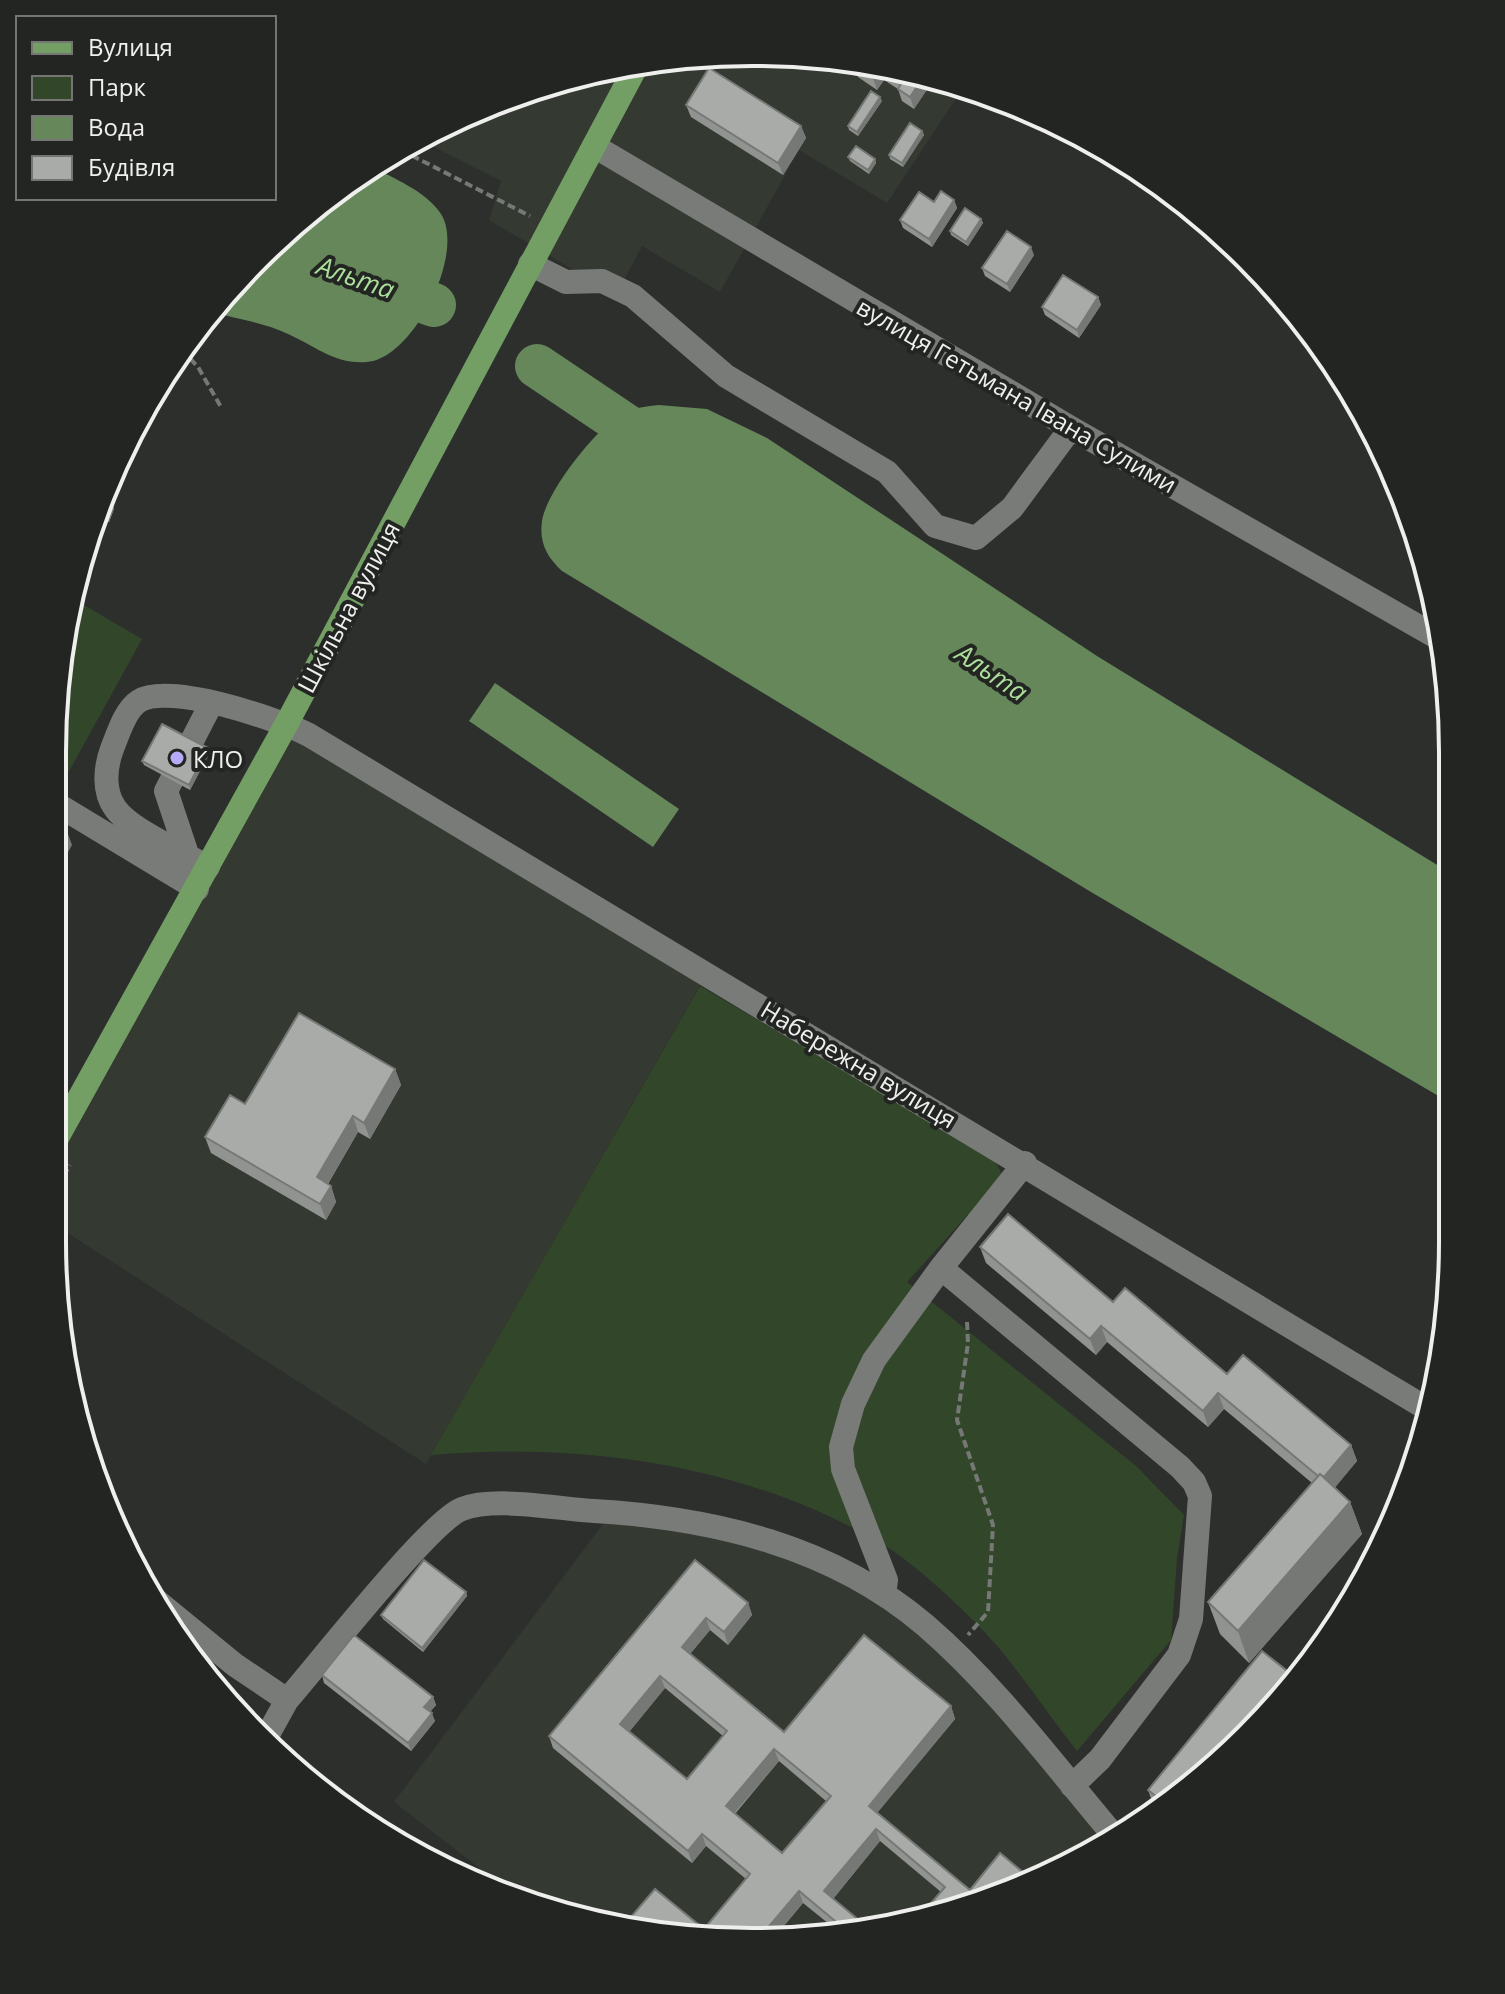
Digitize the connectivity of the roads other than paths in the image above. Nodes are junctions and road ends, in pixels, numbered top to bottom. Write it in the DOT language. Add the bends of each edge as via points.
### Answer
graph roads {
  1 [pos="630,77"];
  2 [pos="594,146"];
  3 [pos="530,264"];
  4 [pos="1071,428"];
  5 [pos="1428,632"];
  6 [pos="211,704"];
  7 [pos="287,723"];
  8 [pos="66,810"];
  9 [pos="187,854"];
  10 [pos="208,867"];
  11 [pos="197,889"];
  12 [pos="66,1122"];
  13 [pos="1025,1163"];
  14 [pos="941,1268"];
  15 [pos="1419,1404"];
  16 [pos="884,1594"];
  17 [pos="180,1620"];
  18 [pos="287,1700"];
  19 [pos="270,1730"];
  20 [pos="1072,1786"];
  21 [pos="1108,1829"];
  1 -- 2 [label="main road, Шкільна вулиця"];
  2 -- 3 [label="main road, Шкільна вулиця"];
  2 -- 4 [label="street, вулиця Гетьмана Івана Сулими"];
  3 -- 4 [label="street" via="566,282 602,281 633,296 726,376 887,472 935,526 976,538 1012,508"];
  3 -- 7 [label="main road, Шкільна вулиця"];
  4 -- 5 [label="street, вулиця Гетьмана Івана Сулими"];
  6 -- 7 [label="street, Набережна вулиця"];
  6 -- 9 [label="street" via="166,791"];
  6 -- 9 [label="street, Набережна вулиця" via="167,695 136,703 107,769 106,784 116,809"];
  7 -- 10 [label="main road, Шкільна вулиця"];
  7 -- 13 [label="street, Набережна вулиця"];
  8 -- 11 [label="street"];
  9 -- 10 [label="street"];
  10 -- 11 [label="main road, Шкільна вулиця"];
  11 -- 12 [label="main road, Шкільна вулиця"];
  13 -- 14 [label="street"];
  13 -- 15 [label="street, Набережна вулиця"];
  14 -- 16 [label="street" via="874,1360 853,1404 841,1447 843,1469 886,1580"];
  14 -- 20 [label="street" via="1180,1467 1200,1496 1191,1619 1179,1655 1100,1759"];
  16 -- 18 [label="street" via="789,1547 715,1525 670,1517 475,1505 448,1516"];
  16 -- 20 [label="street" via="954,1652"];
  17 -- 18 [label="street"];
  18 -- 19 [label="street"];
  20 -- 21 [label="street"];
}
